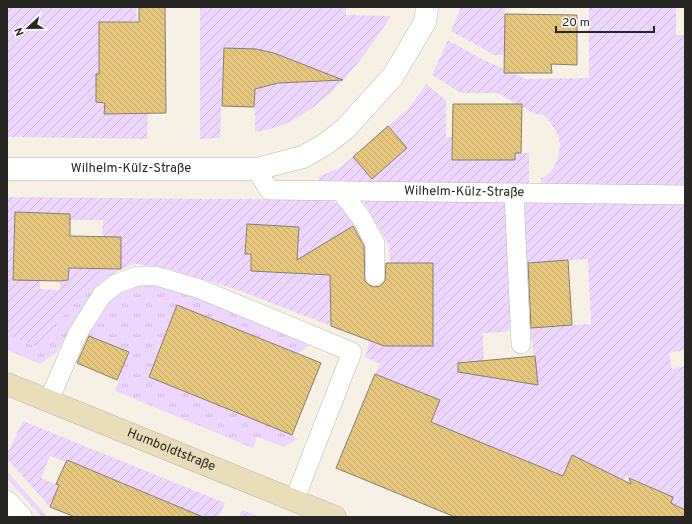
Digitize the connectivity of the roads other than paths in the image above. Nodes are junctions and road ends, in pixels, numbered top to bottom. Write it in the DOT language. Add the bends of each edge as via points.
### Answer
graph roads {
  1 [pos="427,7"];
  2 [pos="7,168"];
  3 [pos="256,169"];
  4 [pos="341,191"];
  5 [pos="514,194"];
  6 [pos="685,195"];
  7 [pos="375,276"];
  8 [pos="521,344"];
  9 [pos="7,384"];
  10 [pos="49,400"];
  11 [pos="294,501"];
  12 [pos="7,502"];
  13 [pos="21,517"];
  14 [pos="335,517"];
  1 -- 3 [label="street, Wilhelm-Külz-Straße" via="425,22 393,76 345,130 303,156"];
  2 -- 3 [label="street, Wilhelm-Külz-Straße"];
  3 -- 4 [label="lane, Wilhelm-Külz-Straße" via="269,190"];
  4 -- 5 [label="lane, Wilhelm-Külz-Straße"];
  4 -- 7 [label="lane" via="362,219 375,243"];
  5 -- 6 [label="lane, Wilhelm-Külz-Straße"];
  5 -- 8 [label="lane"];
  9 -- 10 [label="street, Humboldtstraße"];
  10 -- 11 [label="street, Humboldtstraße"];
  10 -- 11 [label="lane" via="78,333 102,295 116,284 137,276 156,276 214,295 352,352"];
  11 -- 14 [label="street, Humboldtstraße"];
  12 -- 13 [label="street"];
}
